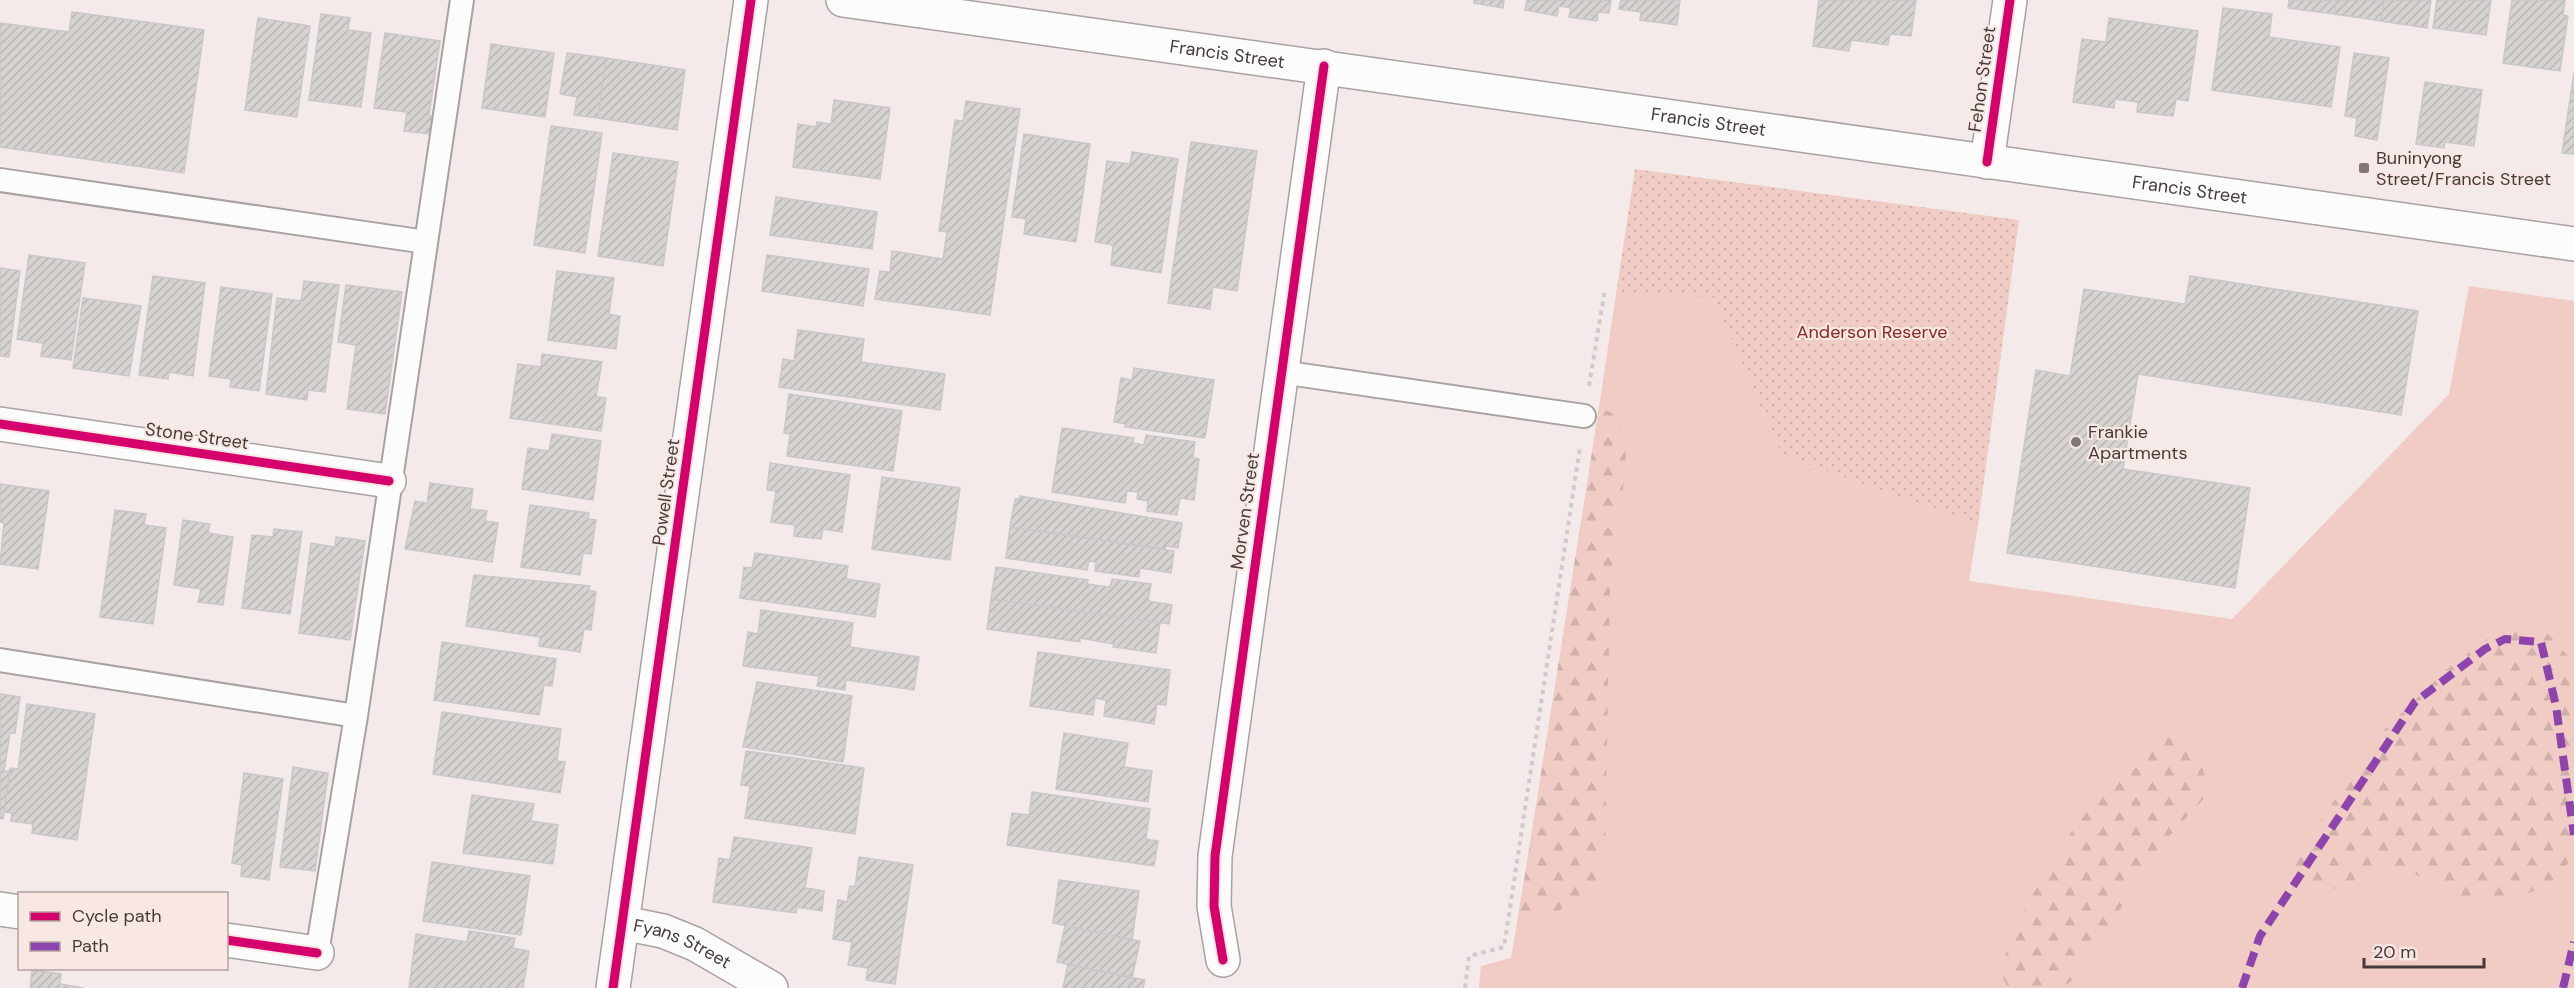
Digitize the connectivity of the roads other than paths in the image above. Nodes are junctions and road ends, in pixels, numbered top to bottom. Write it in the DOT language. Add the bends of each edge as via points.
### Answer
graph roads {
  1 [pos="462,0"];
  2 [pos="751,0"];
  3 [pos="843,0"];
  4 [pos="2010,0"];
  5 [pos="1324,66"];
  6 [pos="1987,162"];
  7 [pos="0,180"];
  8 [pos="426,242"];
  9 [pos="2574,244"];
  10 [pos="1281,372"];
  11 [pos="1584,416"];
  12 [pos="0,424"];
  13 [pos="389,481"];
  14 [pos="0,660"];
  15 [pos="356,716"];
  16 [pos="0,909"];
  17 [pos="18,912"];
  18 [pos="623,923"];
  19 [pos="228,940"];
  20 [pos="317,953"];
  21 [pos="1222,960"];
  22 [pos="613,988"];
  23 [pos="771,988"];
  1 -- 8 [label="lane"];
  2 -- 18 [label="street, Powell Street"];
  3 -- 5 [label="street, Francis Street"];
  4 -- 6 [label="street, Fehon Street"];
  5 -- 6 [label="street, Francis Street"];
  5 -- 10 [label="street, Morven Street"];
  6 -- 9 [label="street, Francis Street"];
  7 -- 8 [label="lane"];
  8 -- 13 [label="lane"];
  10 -- 11 [label="lane"];
  10 -- 21 [label="street, Morven Street" via="1215,856 1214,906"];
  12 -- 13 [label="street, Stone Street"];
  13 -- 15 [label="lane"];
  14 -- 15 [label="lane"];
  15 -- 20 [label="lane"];
  16 -- 17 [label="street"];
  18 -- 22 [label="street, Powell Street"];
  18 -- 23 [label="street, Fyans Street" via="663,931 695,944"];
  19 -- 20 [label="street"];
}
